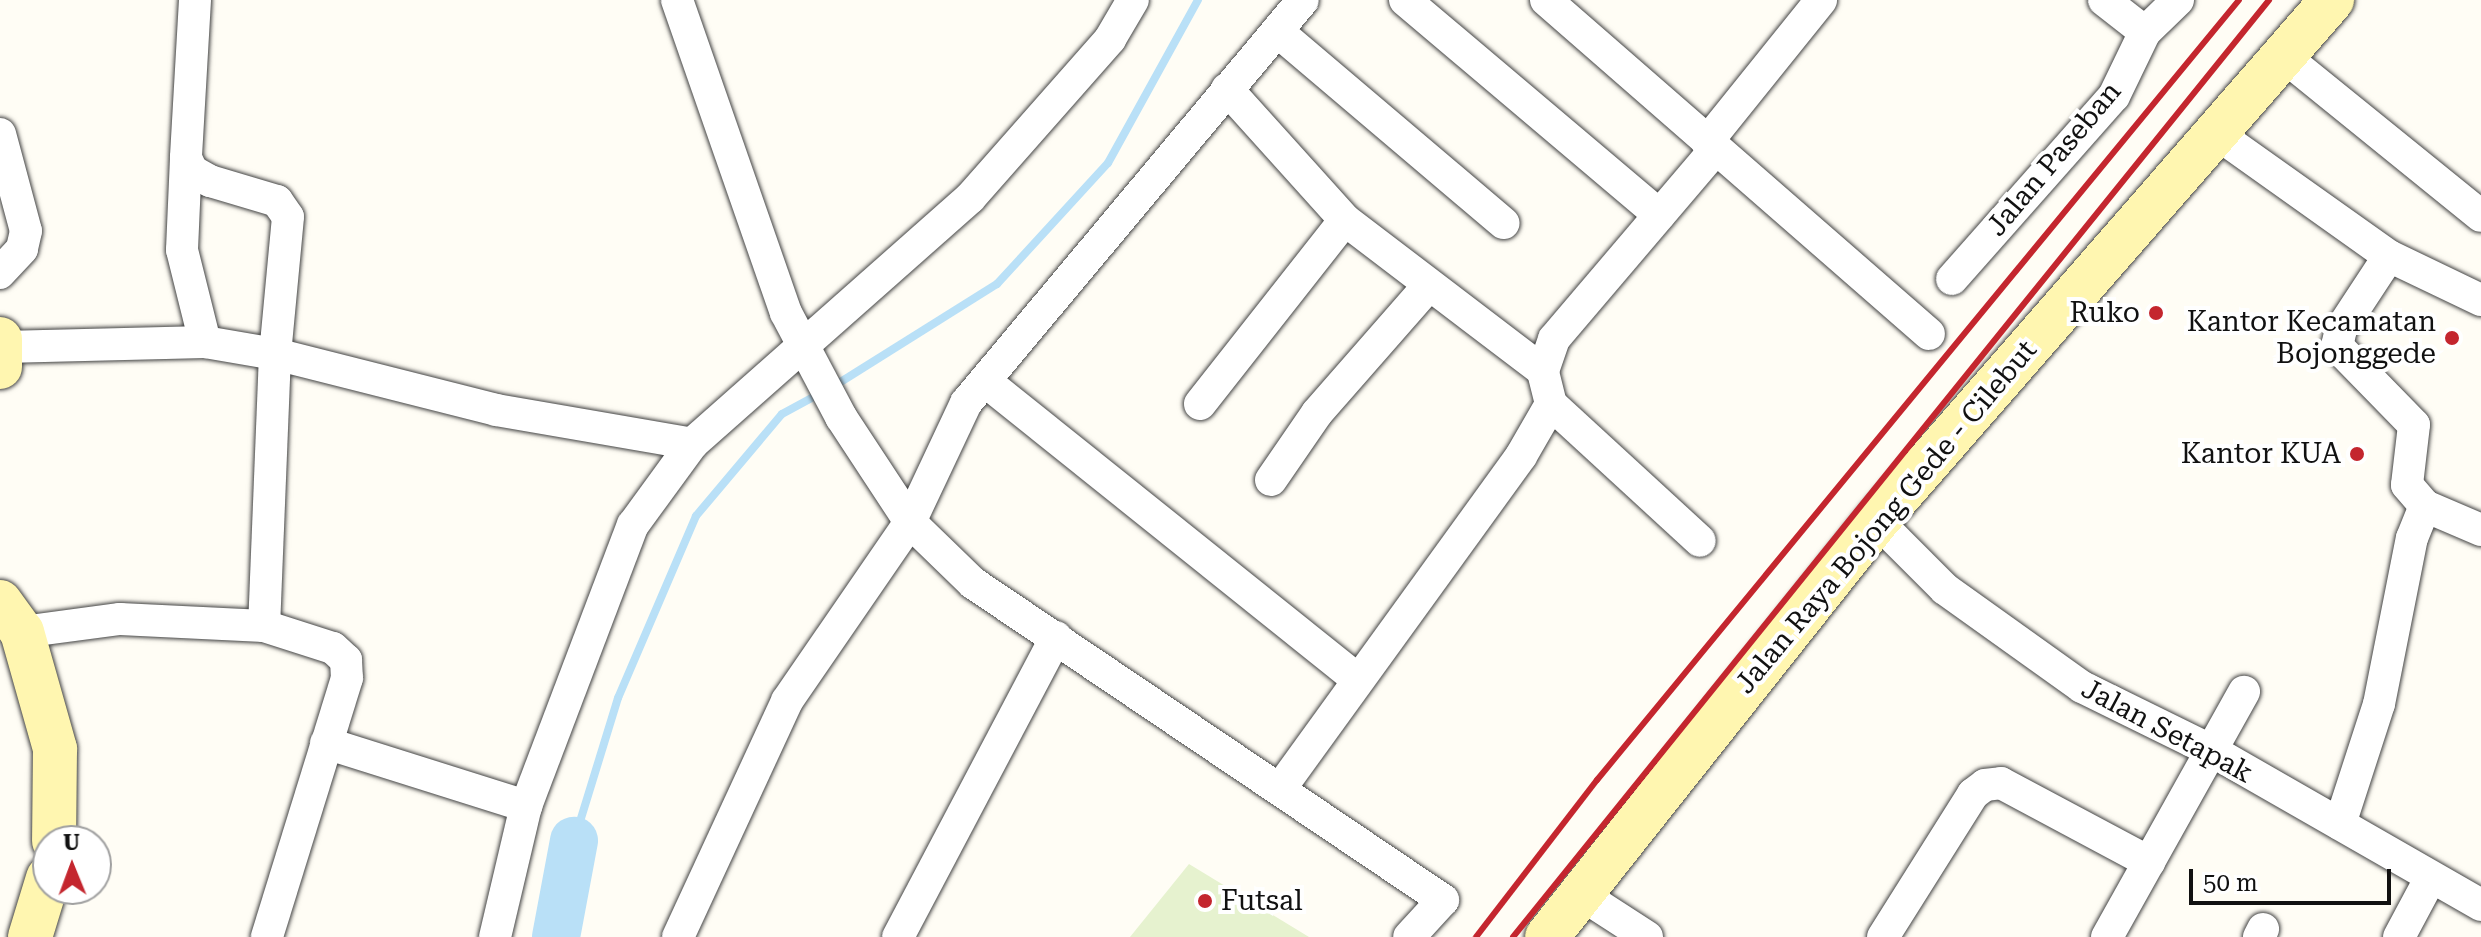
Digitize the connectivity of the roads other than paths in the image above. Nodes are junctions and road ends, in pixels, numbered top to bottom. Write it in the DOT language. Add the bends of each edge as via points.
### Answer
graph roads {
  1 [pos="195,0"];
  2 [pos="677,0"];
  3 [pos="1133,0"];
  4 [pos="1303,0"];
  5 [pos="1405,0"];
  6 [pos="1546,0"];
  7 [pos="1821,0"];
  8 [pos="2104,0"];
  9 [pos="2178,0"];
  10 [pos="2332,0"];
  11 [pos="1277,31"];
  12 [pos="2145,32"];
  13 [pos="2281,54"];
  14 [pos="1227,89"];
  15 [pos="2213,131"];
  16 [pos="0,134"];
  17 [pos="1711,146"];
  18 [pos="186,158"];
  19 [pos="1659,215"];
  20 [pos="2481,216"];
  21 [pos="1345,220"];
  22 [pos="1503,223"];
  23 [pos="2389,256"];
  24 [pos="0,273"];
  25 [pos="1952,279"];
  26 [pos="1429,285"];
  27 [pos="2481,300"];
  28 [pos="1929,334"];
  29 [pos="205,342"];
  30 [pos="1,351"];
  31 [pos="275,354"];
  32 [pos="806,354"];
  33 [pos="1543,371"];
  34 [pos="985,381"];
  35 [pos="1200,404"];
  36 [pos="1551,404"];
  37 [pos="692,444"];
  38 [pos="1271,480"];
  39 [pos="2425,506"];
  40 [pos="1877,521"];
  41 [pos="910,522"];
  42 [pos="2481,530"];
  43 [pos="1700,541"];
  44 [pos="11,617"];
  45 [pos="264,626"];
  46 [pos="1056,637"];
  47 [pos="1357,679"];
  48 [pos="2244,692"];
  49 [pos="326,743"];
  50 [pos="2214,752"];
  51 [pos="1280,789"];
  52 [pos="526,806"];
  53 [pos="2340,824"];
  54 [pos="54,825"];
  55 [pos="2149,862"];
  56 [pos="2430,879"];
  57 [pos="1579,893"];
  58 [pos="40,905"];
  59 [pos="2481,905"];
  60 [pos="30,937"];
  61 [pos="267,937"];
  62 [pos="495,937"];
  63 [pos="678,937"];
  64 [pos="898,937"];
  65 [pos="1409,937"];
  66 [pos="1547,937"];
  67 [pos="1647,937"];
  68 [pos="1883,937"];
  69 [pos="2107,937"];
  70 [pos="2399,937"];
  1 -- 18 [label="street"];
  2 -- 32 [label="street"];
  3 -- 32 [label="street" via="1110,39 970,198"];
  4 -- 11 [label="street"];
  5 -- 19 [label="street"];
  6 -- 17 [label="street"];
  7 -- 17 [label="street"];
  8 -- 12 [label="street"];
  9 -- 12 [label="street, Jalan Paseban"];
  10 -- 13 [label="main road, Jalan Raya Bojong Gede - Cilebut"];
  11 -- 14 [label="street"];
  11 -- 22 [label="street"];
  12 -- 25 [label="street, Jalan Paseban" via="2114,96"];
  13 -- 15 [label="main road, Jalan Raya Bojong Gede - Cilebut"];
  13 -- 20 [label="street"];
  14 -- 21 [label="street"];
  14 -- 34 [label="street"];
  15 -- 23 [label="street"];
  15 -- 40 [label="main road, Jalan Raya Bojong Gede - Cilebut"];
  16 -- 24 [label="street" via="26,231 22,249"];
  17 -- 19 [label="street"];
  17 -- 28 [label="street"];
  18 -- 29 [label="street" via="182,250"];
  18 -- 31 [label="street" via="192,171 210,181 284,207"];
  19 -- 33 [label="street" via="1554,339"];
  21 -- 26 [label="street"];
  21 -- 35 [label="street"];
  23 -- 27 [label="street"];
  23 -- 39 [label="street" via="2337,346 2414,425 2405,472"];
  26 -- 33 [label="street"];
  26 -- 38 [label="street" via="1317,413"];
  29 -- 30 [label="street"];
  29 -- 31 [label="street"];
  31 -- 37 [label="street" via="496,410"];
  31 -- 45 [label="street"];
  32 -- 37 [label="street"];
  32 -- 41 [label="street"];
  33 -- 36 [label="street"];
  34 -- 41 [label="street" via="966,403"];
  34 -- 47 [label="street"];
  36 -- 43 [label="street"];
  36 -- 47 [label="street" via="1521,456"];
  37 -- 52 [label="street" via="633,525"];
  39 -- 42 [label="street"];
  39 -- 53 [label="street" via="2412,538 2379,704"];
  40 -- 50 [label="street, Jalan Setapak" via="1945,589 2024,648 2082,687"];
  40 -- 57 [label="main road, Jalan Raya Bojong Gede - Cilebut"];
  41 -- 46 [label="street" via="973,583"];
  41 -- 63 [label="street" via="787,701"];
  44 -- 45 [label="street"];
  44 -- 54 [label="main road" via="55,749"];
  45 -- 49 [label="street" via="333,648 346,660 347,678"];
  46 -- 51 [label="street"];
  46 -- 64 [label="street"];
  47 -- 51 [label="street"];
  48 -- 50 [label="street"];
  49 -- 52 [label="street"];
  49 -- 61 [label="street"];
  50 -- 53 [label="street, Jalan Setapak"];
  50 -- 55 [label="street"];
  51 -- 65 [label="street" via="1443,900"];
  52 -- 62 [label="street"];
  53 -- 56 [label="street, Jalan Setapak"];
  55 -- 68 [label="street" via="2001,783 1985,785 1973,794"];
  55 -- 69 [label="street"];
  56 -- 59 [label="street, Jalan Setapak"];
  56 -- 70 [label="street"];
  57 -- 66 [label="main road, Jalan Raya Bojong Gede - Cilebut"];
  57 -- 67 [label="street"];
  58 -- 60 [label="main road"];
}
